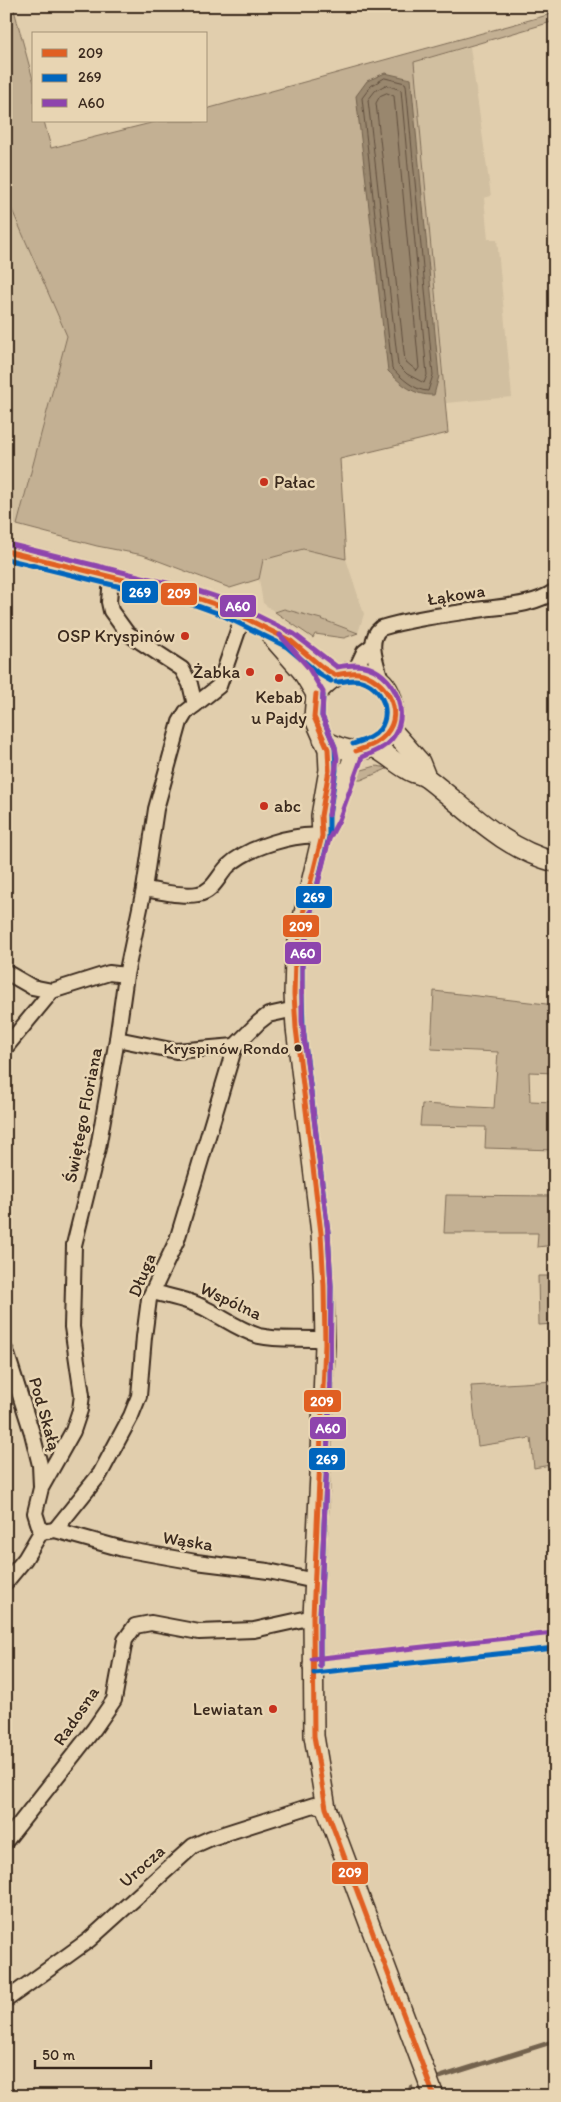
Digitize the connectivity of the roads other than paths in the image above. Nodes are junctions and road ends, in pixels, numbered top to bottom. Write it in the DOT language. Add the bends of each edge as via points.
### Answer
graph roads {
  1 [pos="6,552"];
  2 [pos="111,577"];
  3 [pos="555,591"];
  4 [pos="243,616"];
  5 [pos="267,631"];
  6 [pos="372,646"];
  7 [pos="355,671"];
  8 [pos="335,675"];
  9 [pos="382,683"];
  10 [pos="316,694"];
  11 [pos="195,705"];
  12 [pos="390,728"];
  13 [pos="323,739"];
  14 [pos="364,749"];
  15 [pos="426,777"];
  16 [pos="322,836"];
  17 [pos="555,862"];
  18 [pos="144,889"];
  19 [pos="6,972"];
  20 [pos="126,975"];
  21 [pos="52,991"];
  22 [pos="295,1009"];
  23 [pos="118,1039"];
  24 [pos="235,1046"];
  25 [pos="6,1047"];
  26 [pos="153,1292"];
  27 [pos="325,1340"];
  28 [pos="6,1351"];
  29 [pos="41,1488"];
  30 [pos="48,1531"];
  31 [pos="315,1581"];
  32 [pos="6,1582"];
  33 [pos="313,1617"];
  34 [pos="555,1640"];
  35 [pos="313,1666"];
  36 [pos="326,1808"];
  37 [pos="6,1841"];
  38 [pos="6,2000"];
  39 [pos="433,2093"];
  1 -- 2 [label="main road"];
  2 -- 4 [label="main road" via="197,598"];
  2 -- 11 [label="street" via="111,611 144,646 182,669"];
  3 -- 6 [label="street, Łąkowa" via="528,603 386,626 376,632"];
  4 -- 5 [label="main road"];
  4 -- 11 [label="street, Świętego Floriana" via="219,686"];
  5 -- 8 [label="main road" via="291,642"];
  5 -- 10 [label="main road" via="302,671"];
  6 -- 7 [label="street, Łąkowa" via="364,652"];
  6 -- 9 [label="street"];
  7 -- 8 [label="main road"];
  7 -- 9 [label="main road"];
  8 -- 10 [label="main road"];
  9 -- 12 [label="main road" via="393,704"];
  10 -- 13 [label="main road" via="314,717"];
  11 -- 18 [label="street, Świętego Floriana" via="180,722 156,809"];
  12 -- 14 [label="main road" via="383,738"];
  12 -- 15 [label="main road" via="420,762"];
  13 -- 14 [label="main road" via="345,750"];
  13 -- 16 [label="main road" via="330,759 321,816"];
  14 -- 15 [label="main road" via="383,752 410,771"];
  14 -- 16 [label="main road"];
  15 -- 17 [label="main road" via="498,836"];
  16 -- 18 [label="street" via="309,835 247,852 228,866 211,888 198,894"];
  16 -- 22 [label="main road" via="295,959"];
  18 -- 20 [label="street, Świętego Floriana"];
  19 -- 21 [label="street" via="32,987"];
  20 -- 21 [label="street" via="109,973"];
  20 -- 23 [label="street, Świętego Floriana"];
  21 -- 25 [label="street"];
  22 -- 24 [label="street, Długa" via="268,1015"];
  22 -- 27 [label="main road" via="321,1233"];
  23 -- 24 [label="street" via="176,1051"];
  23 -- 29 [label="street, Świętego Floriana" via="98,1148 74,1246 72,1327 81,1387 80,1410 73,1431"];
  24 -- 26 [label="street, Długa" via="177,1240"];
  26 -- 27 [label="street, Wspólna" via="186,1300 258,1335 274,1339 306,1337"];
  26 -- 30 [label="street, Długa" via="144,1337 139,1396 131,1416 100,1474"];
  27 -- 31 [label="main road"];
  28 -- 29 [label="street, Pod Skałą" via="32,1433 40,1465"];
  29 -- 30 [label="street, Świętego Floriana" via="35,1513"];
  30 -- 31 [label="street, Wąska" via="196,1562"];
  30 -- 32 [label="street, Długa"];
  31 -- 33 [label="main road"];
  33 -- 35 [label="main road"];
  33 -- 37 [label="street, Radosna" via="254,1630 199,1632 151,1623 135,1626 125,1640 114,1700"];
  34 -- 35 [label="main road"];
  35 -- 36 [label="main road" via="314,1736"];
  36 -- 38 [label="street, Urocza" via="314,1805 193,1846 89,1940"];
  36 -- 39 [label="main road"];
}
